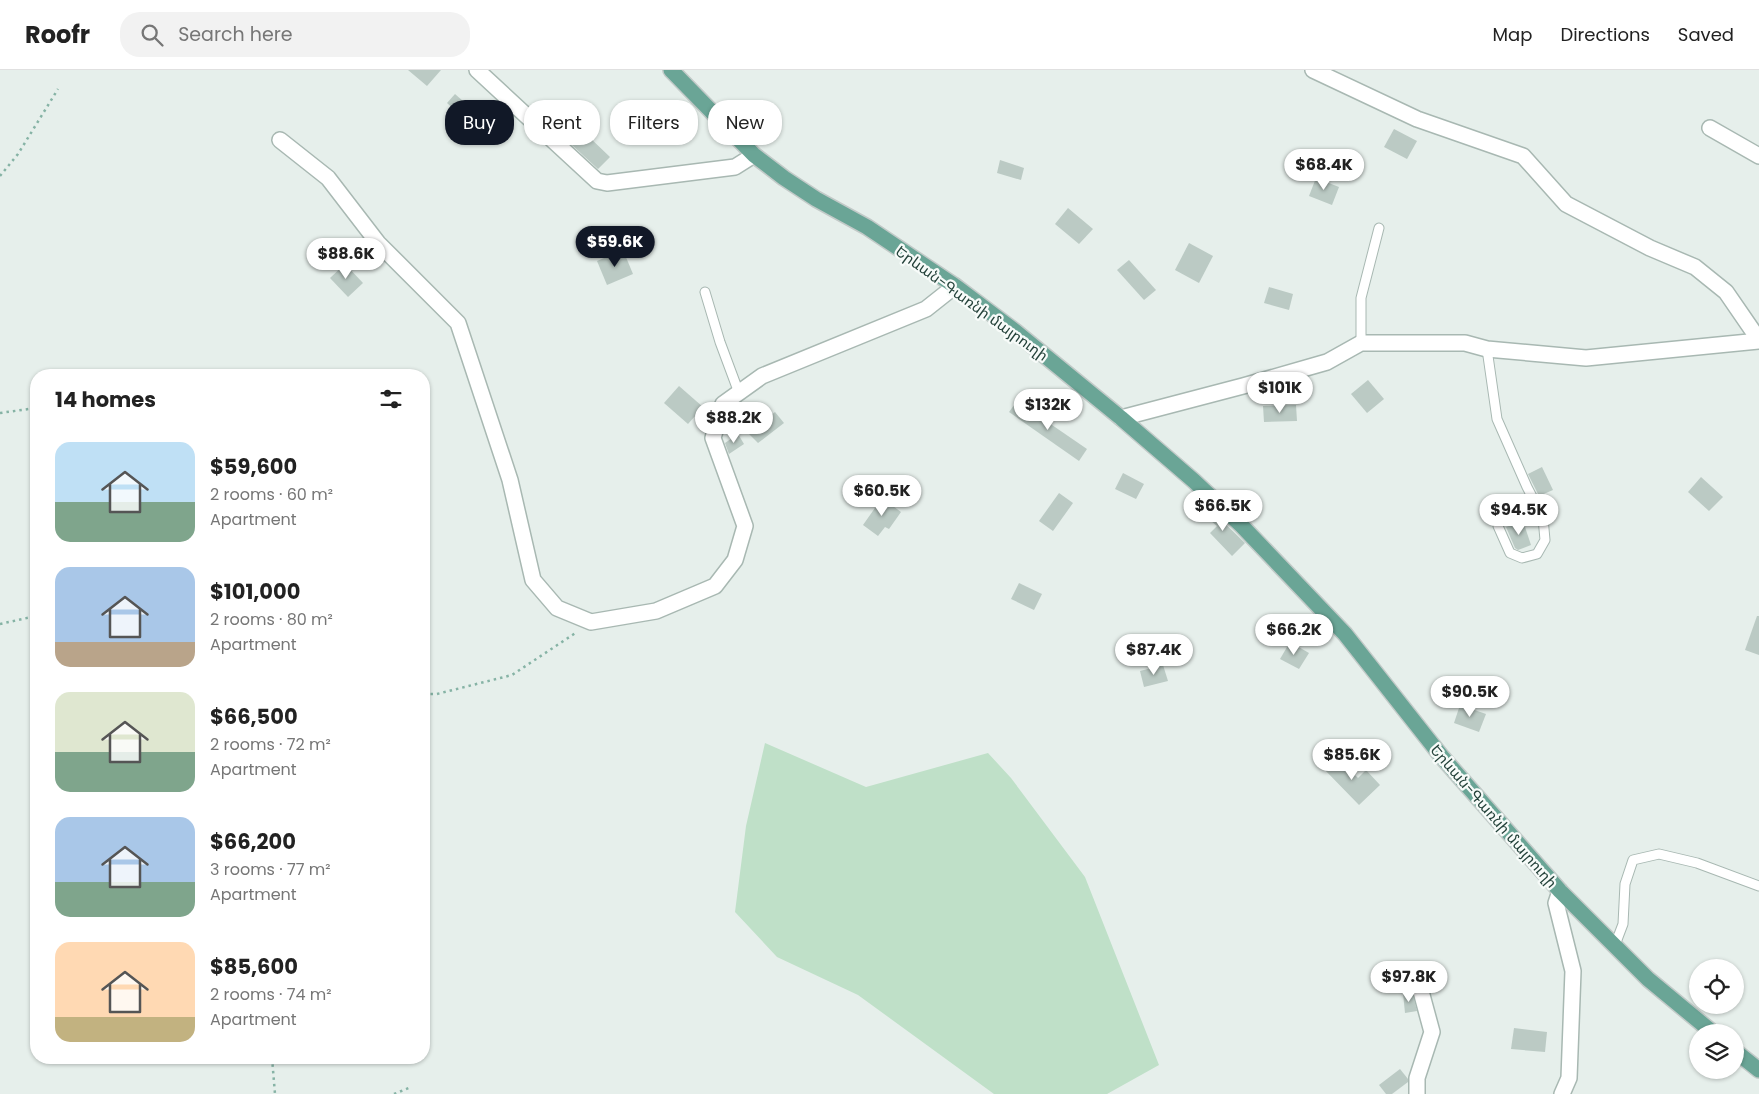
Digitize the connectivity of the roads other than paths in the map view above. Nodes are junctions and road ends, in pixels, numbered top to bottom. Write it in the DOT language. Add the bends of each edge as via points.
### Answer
graph roads {
  1 [pos="477,70"];
  2 [pos="671,70"];
  3 [pos="1313,70"];
  4 [pos="1710,128"];
  5 [pos="280,140"];
  6 [pos="754,155"];
  7 [pos="1759,156"];
  8 [pos="1379,228"];
  9 [pos="955,286"];
  10 [pos="705,292"];
  11 [pos="1759,340"];
  12 [pos="1361,343"];
  13 [pos="1487,349"];
  14 [pos="738,393"];
  15 [pos="1121,418"];
  16 [pos="1498,526"];
  17 [pos="1759,886"];
  18 [pos="1560,891"];
  19 [pos="1615,946"];
  20 [pos="1420,984"];
  21 [pos="1702,1024"];
  22 [pos="1744,1058"];
  23 [pos="1759,1070"];
  24 [pos="1417,1094"];
  25 [pos="1562,1094"];
  1 -- 6 [label="street" via="597,181 607,183 735,167"];
  2 -- 6 [label="main road, Երևան-Գառնի մայրուղի"];
  3 -- 11 [label="street" via="1417,119 1524,156 1566,204 1650,248 1696,267 1726,292"];
  4 -- 7 [label="street"];
  5 -- 14 [label="street" via="328,178 378,243 458,323 510,480 533,580 557,608 591,622 656,611 715,586 736,560 745,526 713,438 723,404"];
  6 -- 9 [label="main road, Երևան-Գառնի մայրուղի" via="816,200 867,227"];
  8 -- 12 [label="lane" via="1360,298"];
  9 -- 14 [label="street" via="926,309 762,376"];
  9 -- 15 [label="main road, Երևան-Գառնի մայրուղի"];
  10 -- 14 [label="lane"];
  11 -- 13 [label="street" via="1586,358"];
  12 -- 13 [label="street" via="1465,343"];
  12 -- 15 [label="street" via="1328,362"];
  13 -- 16 [label="lane" via="1497,419 1543,518 1544,540 1537,554 1522,558 1510,553"];
  15 -- 18 [label="main road, Երևան-Գառնի մայրուղի" via="1235,520 1339,627 1442,757"];
  17 -- 19 [label="lane" via="1697,863 1659,854 1633,860 1624,884 1623,924"];
  18 -- 19 [label="main road, Երևան-Գառնի մայրուղի"];
  18 -- 25 [label="street" via="1556,903 1573,971 1569,1078"];
  19 -- 21 [label="main road, Երևան-Գառնի մայրուղի" via="1648,979"];
  20 -- 24 [label="street" via="1432,1032 1417,1078"];
  22 -- 23 [label="main road"];
}
